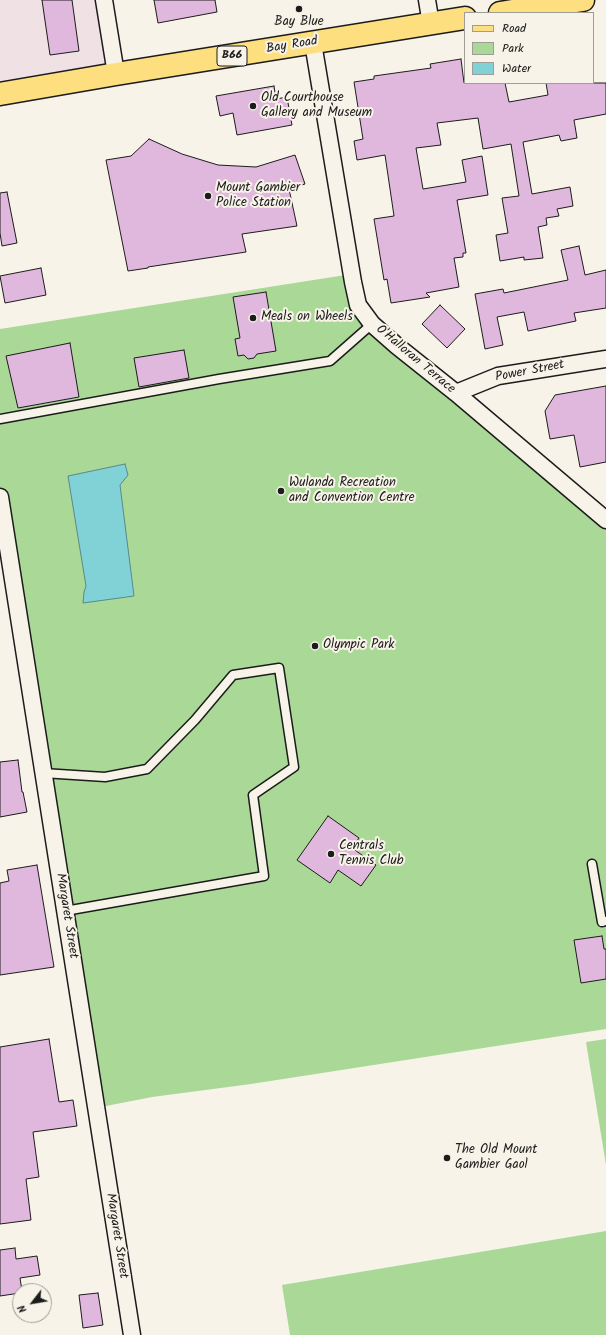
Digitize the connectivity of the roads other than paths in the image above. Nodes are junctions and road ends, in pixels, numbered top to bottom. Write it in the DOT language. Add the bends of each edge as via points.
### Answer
graph roads {
  1 [pos="104,0"];
  2 [pos="427,0"];
  3 [pos="583,0"];
  4 [pos="506,12"];
  5 [pos="464,18"];
  6 [pos="431,24"];
  7 [pos="314,43"];
  8 [pos="116,74"];
  9 [pos="0,94"];
  10 [pos="372,324"];
  11 [pos="606,358"];
  12 [pos="456,393"];
  13 [pos="0,419"];
  14 [pos="0,497"];
  15 [pos="606,520"];
  16 [pos="43,773"];
  17 [pos="592,864"];
  18 [pos="65,911"];
  19 [pos="606,921"];
  20 [pos="132,1335"];
  1 -- 8 [label="street"];
  2 -- 6 [label="street"];
  3 -- 4 [label="main road"];
  5 -- 6 [label="main road, Bay Road / B66"];
  6 -- 7 [label="main road, Bay Road / B66"];
  7 -- 8 [label="main road, Bay Road / B66"];
  7 -- 10 [label="street, O'Halloran Terrace" via="353,282 358,305"];
  8 -- 9 [label="main road, Bay Road / B66"];
  10 -- 12 [label="street, O'Halloran Terrace"];
  10 -- 13 [label="lane" via="330,361"];
  11 -- 12 [label="street, Power Street" via="498,376"];
  12 -- 15 [label="street, O'Halloran Terrace"];
  14 -- 16 [label="street, Margaret Street"];
  16 -- 18 [label="street, Margaret Street"];
  16 -- 18 [label="lane" via="104,777 147,769 195,720 233,675 278,668 294,767 253,795 264,876"];
  17 -- 19 [label="lane" via="602,922"];
  18 -- 20 [label="street, Margaret Street"];
}
